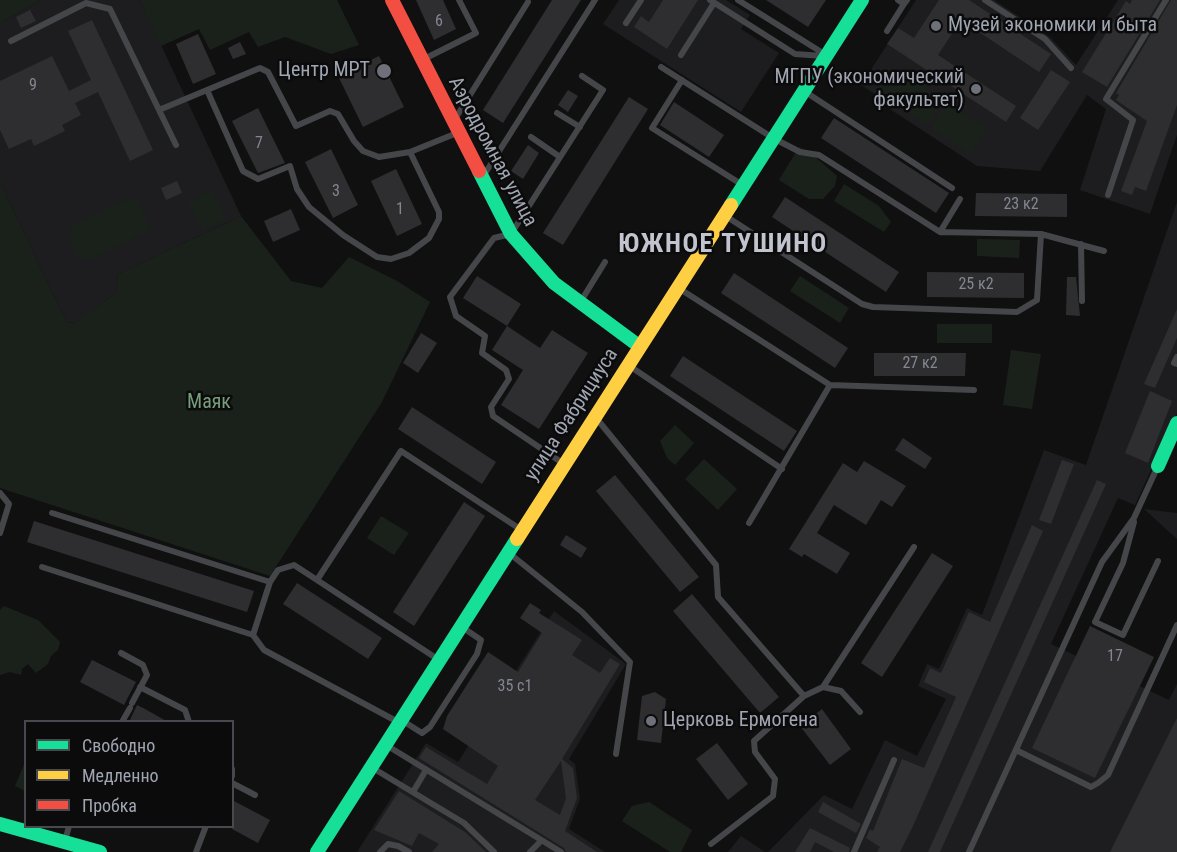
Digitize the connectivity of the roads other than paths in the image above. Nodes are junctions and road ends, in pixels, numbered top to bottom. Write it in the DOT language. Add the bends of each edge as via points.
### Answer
graph roads {
  1 [pos="392,0"];
  2 [pos="459,0"];
  3 [pos="595,0"];
  4 [pos="641,0"];
  5 [pos="738,0"];
  6 [pos="862,0"];
  7 [pos="898,0"];
  8 [pos="985,0"];
  9 [pos="1166,0"];
  10 [pos="712,1"];
  11 [pos="528,2"];
  12 [pos="905,2"];
  13 [pos="626,23"];
  14 [pos="887,31"];
  15 [pos="11,41"];
  16 [pos="681,55"];
  17 [pos="826,56"];
  18 [pos="422,60"];
  19 [pos="661,67"];
  20 [pos="1071,68"];
  21 [pos="582,76"];
  22 [pos="682,80"];
  23 [pos="207,90"];
  24 [pos="804,90"];
  25 [pos="159,110"];
  26 [pos="557,113"];
  27 [pos="455,127"];
  28 [pos="580,127"];
  29 [pos="531,137"];
  30 [pos="773,138"];
  31 [pos="176,145"];
  32 [pos="410,152"];
  33 [pos="561,157"];
  34 [pos="481,180"];
  35 [pos="743,185"];
  36 [pos="952,188"];
  37 [pos="1108,195"];
  38 [pos="960,199"];
  39 [pos="724,215"];
  40 [pos="940,232"];
  41 [pos="511,234"];
  42 [pos="1041,234"];
  43 [pos="1081,244"];
  44 [pos="1104,251"];
  45 [pos="605,262"];
  46 [pos="677,287"];
  47 [pos="1082,301"];
  48 [pos="579,304"];
  49 [pos="639,346"];
  50 [pos="1177,357"];
  51 [pos="1177,364"];
  52 [pos="628,365"];
  53 [pos="830,385"];
  54 [pos="974,390"];
  55 [pos="594,417"];
  56 [pos="1177,423"];
  57 [pos="564,464"];
  58 [pos="1158,466"];
  59 [pos="782,469"];
  60 [pos="0,493"];
  61 [pos="52,513"];
  62 [pos="1134,518"];
  63 [pos="749,523"];
  64 [pos="522,530"];
  65 [pos="0,533"];
  66 [pos="914,546"];
  67 [pos="508,552"];
  68 [pos="1158,561"];
  69 [pos="42,567"];
  70 [pos="317,580"];
  71 [pos="270,582"];
  72 [pos="1177,625"];
  73 [pos="461,627"];
  74 [pos="253,635"];
  75 [pos="121,653"];
  76 [pos="440,660"];
  77 [pos="140,687"];
  78 [pos="824,687"];
  79 [pos="804,696"];
  80 [pos="860,712"];
  81 [pos="123,720"];
  82 [pos="188,720"];
  83 [pos="400,721"];
  84 [pos="385,744"];
  85 [pos="1018,751"];
  86 [pos="616,754"];
  87 [pos="894,760"];
  88 [pos="371,767"];
  89 [pos="426,770"];
  90 [pos="234,784"];
  91 [pos="413,792"];
  92 [pos="255,795"];
  93 [pos="0,824"];
  94 [pos="68,828"];
  95 [pos="205,828"];
  96 [pos="541,841"];
  97 [pos="64,842"];
  98 [pos="711,844"];
  99 [pos="100,852"];
  100 [pos="196,852"];
  101 [pos="317,852"];
  102 [pos="381,852"];
  103 [pos="409,852"];
  104 [pos="494,852"];
  105 [pos="530,852"];
  106 [pos="561,852"];
  107 [pos="854,852"];
  108 [pos="969,852"];
  1 -- 18 [label="main road, Аэродромная улица"];
  2 -- 18 [label="lane" via="476,33"];
  3 -- 34 [label="lane"];
  4 -- 13 [label="lane"];
  5 -- 17 [label="lane"];
  6 -- 17 [label="main road, улица Фабрициуса"];
  7 -- 12 [label="lane"];
  8 -- 20 [label="lane" via="1045,39"];
  9 -- 37 [label="lane" via="1106,99 1133,120"];
  10 -- 16 [label="lane"];
  10 -- 17 [label="lane" via="795,54"];
  11 -- 27 [label="lane"];
  12 -- 14 [label="lane"];
  15 -- 25 [label="lane" via="86,3 110,9"];
  17 -- 24 [label="main road, улица Фабрициуса"];
  18 -- 27 [label="main road, Аэродромная улица"];
  19 -- 22 [label="lane"];
  21 -- 28 [label="lane" via="603,90"];
  22 -- 30 [label="lane"];
  22 -- 35 [label="lane" via="652,128"];
  23 -- 25 [label="lane"];
  23 -- 32 [label="lane" via="260,68 268,72 296,126 330,111 338,114 363,151 379,157"];
  23 -- 32 [label="lane" via="243,171 258,179 290,166 297,189 309,207 338,232 377,256 391,259 409,254 429,238 439,219"];
  24 -- 30 [label="main road, улица Фабрициуса"];
  24 -- 36 [label="lane"];
  25 -- 31 [label="lane"];
  26 -- 28 [label="lane"];
  27 -- 32 [label="lane"];
  27 -- 34 [label="main road, Аэродромная улица"];
  28 -- 33 [label="lane"];
  29 -- 33 [label="lane"];
  30 -- 35 [label="main road, улица Фабрициуса"];
  30 -- 40 [label="lane" via="800,152 819,155"];
  33 -- 41 [label="lane"];
  34 -- 41 [label="main road, Аэродромная улица"];
  35 -- 39 [label="main road, улица Фабрициуса"];
  38 -- 40 [label="lane"];
  39 -- 42 [label="lane" via="862,304 873,307 1017,312 1037,300"];
  39 -- 46 [label="main road, улица Фабрициуса"];
  40 -- 42 [label="lane"];
  41 -- 48 [label="main road, Аэродромная улица" via="542,271"];
  41 -- 57 [label="lane" via="494,238 450,297 456,316 485,336 482,352 506,370 509,379 491,407 493,416"];
  42 -- 43 [label="lane"];
  43 -- 44 [label="lane"];
  43 -- 47 [label="lane"];
  45 -- 48 [label="lane"];
  46 -- 49 [label="main road, улица Фабрициуса"];
  46 -- 53 [label="lane"];
  48 -- 49 [label="main road, Аэродромная улица"];
  49 -- 52 [label="main road, улица Фабрициуса"];
  50 -- 51 [label="lane"];
  52 -- 55 [label="main road, улица Фабрициуса"];
  52 -- 59 [label="lane"];
  53 -- 54 [label="lane"];
  53 -- 59 [label="lane"];
  55 -- 57 [label="main road, улица Фабрициуса"];
  55 -- 79 [label="lane" via="716,565 718,597"];
  56 -- 58 [label="main road"];
  57 -- 64 [label="main road, улица Фабрициуса"];
  58 -- 62 [label="lane"];
  59 -- 63 [label="lane"];
  60 -- 65 [label="lane" via="9,504"];
  61 -- 71 [label="lane"];
  62 -- 68 [label="lane" via="1123,563 1095,622 1123,635"];
  62 -- 85 [label="lane" via="1102,562"];
  64 -- 67 [label="main road, улица Фабрициуса"];
  64 -- 70 [label="lane" via="401,451"];
  66 -- 78 [label="lane"];
  67 -- 73 [label="main road, улица Фабрициуса"];
  67 -- 86 [label="lane" via="582,612 630,662"];
  69 -- 74 [label="lane"];
  70 -- 71 [label="lane" via="294,565 278,570"];
  70 -- 76 [label="lane"];
  71 -- 74 [label="lane"];
  72 -- 85 [label="lane" via="1108,775 1098,783 1091,787"];
  73 -- 76 [label="main road, улица Фабрициуса"];
  73 -- 83 [label="lane" via="481,640 471,663 422,733"];
  74 -- 83 [label="lane" via="264,650"];
  75 -- 77 [label="lane" via="143,665 147,675"];
  76 -- 83 [label="main road, улица Фабрициуса"];
  77 -- 81 [label="lane"];
  77 -- 82 [label="lane" via="185,710"];
  78 -- 79 [label="lane"];
  78 -- 80 [label="lane" via="841,691"];
  79 -- 98 [label="lane" via="754,741 755,752 775,778 773,796"];
  83 -- 84 [label="main road, улица Фабрициуса"];
  84 -- 88 [label="main road, улица Фабрициуса"];
  84 -- 89 [label="lane"];
  85 -- 108 [label="lane"];
  87 -- 107 [label="lane"];
  88 -- 91 [label="lane"];
  88 -- 101 [label="main road, улица Фабрициуса"];
  89 -- 91 [label="lane"];
  89 -- 96 [label="lane"];
  90 -- 92 [label="lane"];
  91 -- 104 [label="lane" via="464,823"];
  93 -- 97 [label="main road"];
  94 -- 97 [label="lane"];
  95 -- 100 [label="lane"];
  96 -- 105 [label="lane"];
  96 -- 106 [label="lane"];
  97 -- 99 [label="main road"];
  102 -- 103 [label="lane" via="388,844"];
}
